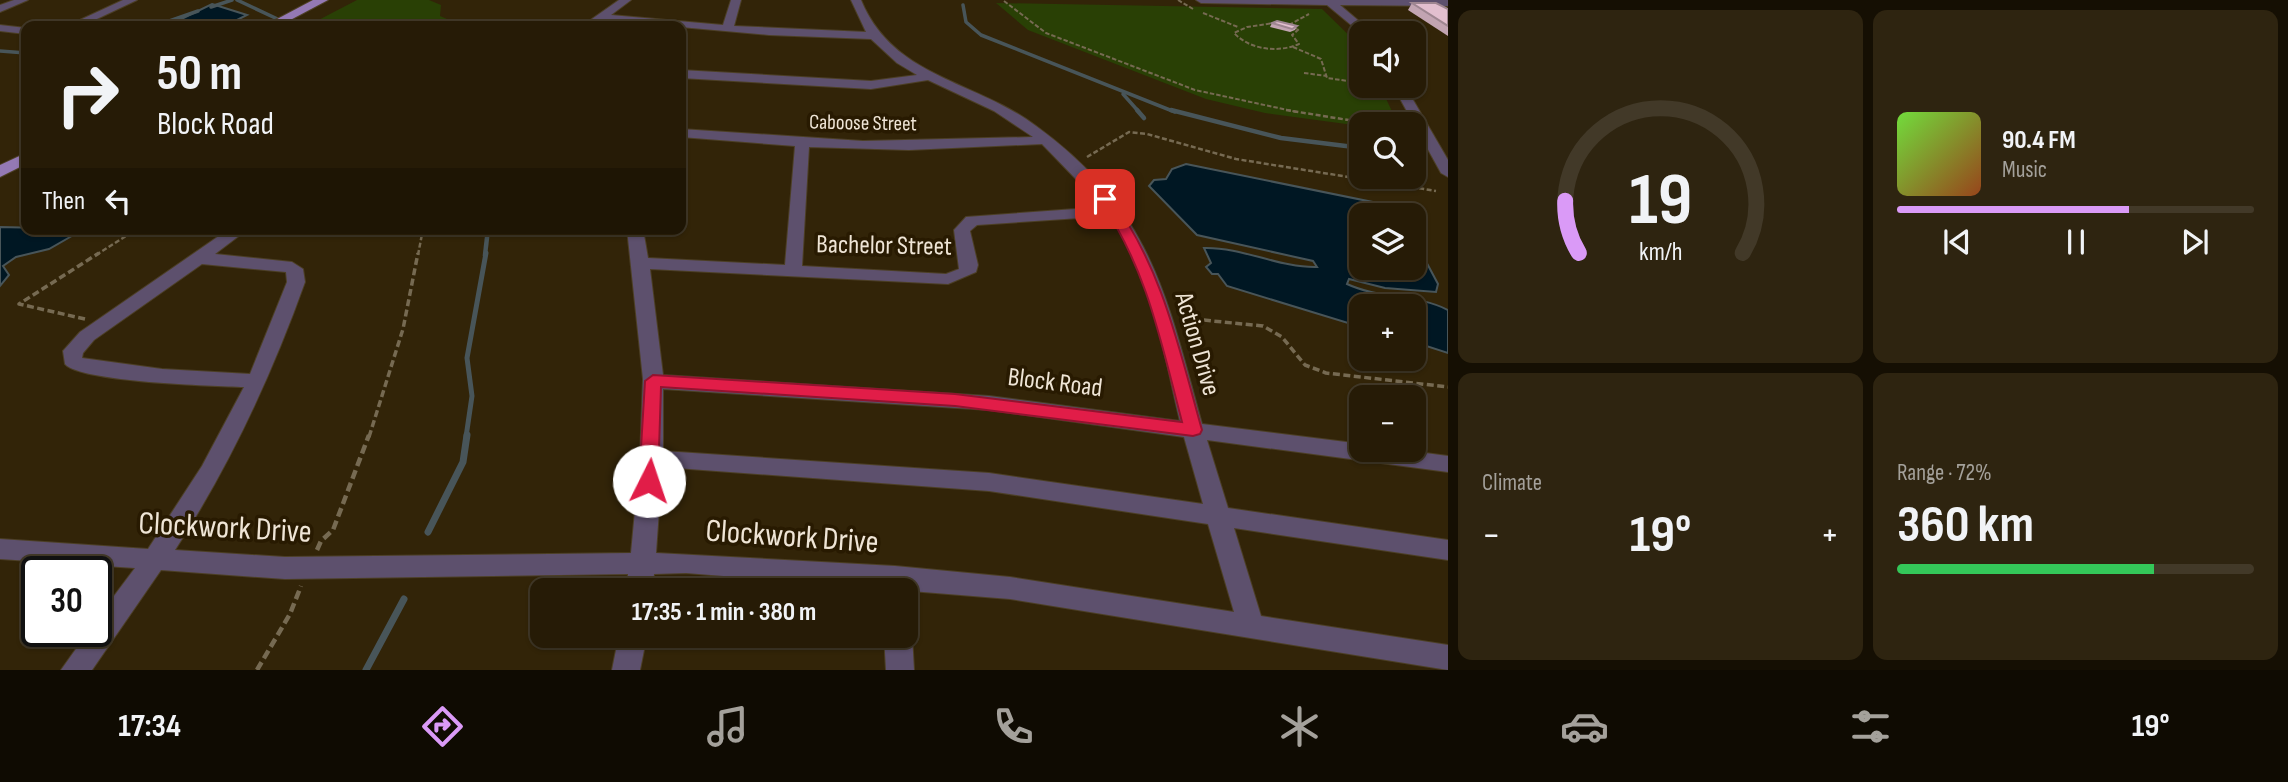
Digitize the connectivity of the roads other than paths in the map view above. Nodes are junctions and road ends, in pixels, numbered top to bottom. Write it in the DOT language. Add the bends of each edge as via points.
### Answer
graph roads {
  1 [pos="23,0"];
  2 [pos="132,0"];
  3 [pos="321,0"];
  4 [pos="626,0"];
  5 [pos="737,0"];
  6 [pos="856,0"];
  7 [pos="1201,0"];
  8 [pos="1218,0"];
  9 [pos="1329,1"];
  10 [pos="1445,3"];
  11 [pos="0,9"];
  12 [pos="600,18"];
  13 [pos="84,21"];
  14 [pos="280,21"];
  15 [pos="595,21"];
  16 [pos="635,21"];
  17 [pos="1353,21"];
  18 [pos="686,25"];
  19 [pos="0,28"];
  20 [pos="727,29"];
  21 [pos="21,30"];
  22 [pos="871,36"];
  23 [pos="686,74"];
  24 [pos="933,76"];
  25 [pos="1406,98"];
  26 [pos="686,133"];
  27 [pos="1045,140"];
  28 [pos="802,143"];
  29 [pos="21,161"];
  30 [pos="0,172"];
  31 [pos="1448,173"];
  32 [pos="1115,212"];
  33 [pos="231,235"];
  34 [pos="636,235"];
  35 [pos="198,258"];
  36 [pos="640,263"];
  37 [pos="793,271"];
  38 [pos="258,381"];
  39 [pos="653,381"];
  40 [pos="1193,430"];
  41 [pos="651,458"];
  42 [pos="1448,464"];
  43 [pos="1219,516"];
  44 [pos="0,550"];
  45 [pos="1448,550"];
  46 [pos="155,558"];
  47 [pos="642,563"];
  48 [pos="641,578"];
  49 [pos="832,578"];
  50 [pos="918,584"];
  51 [pos="1251,626"];
  52 [pos="630,648"];
  53 [pos="899,648"];
  54 [pos="1448,658"];
  55 [pos="75,670"];
  56 [pos="626,670"];
  57 [pos="900,670"];
  1 -- 11 [label="street"];
  2 -- 13 [label="street"];
  3 -- 14 [label="main road"];
  4 -- 12 [label="street"];
  5 -- 20 [label="street"];
  6 -- 22 [label="street, Action Drive" via="862,24"];
  7 -- 8 [label="street"];
  8 -- 9 [label="street"];
  9 -- 10 [label="street"];
  9 -- 17 [label="street"];
  12 -- 15 [label="street"];
  12 -- 16 [label="street"];
  18 -- 20 [label="street"];
  19 -- 21 [label="street"];
  20 -- 22 [label="street"];
  22 -- 24 [label="street, Action Drive" via="897,57"];
  23 -- 24 [label="street" via="871,85"];
  24 -- 27 [label="street, Action Drive" via="1001,109"];
  25 -- 31 [label="street"];
  26 -- 28 [label="street, Caboose Street"];
  27 -- 28 [label="street, Caboose Street" via="963,145"];
  27 -- 32 [label="street, Action Drive"];
  28 -- 37 [label="street"];
  29 -- 30 [label="main road"];
  32 -- 37 [label="street, Bachelor Street" via="972,220 962,230 967,272 948,279"];
  32 -- 40 [label="street, Action Drive" via="1152,282"];
  33 -- 35 [label="street"];
  34 -- 36 [label="street"];
  35 -- 38 [label="street" via="294,269 296,282"];
  35 -- 38 [label="street" via="78,344 72,359 77,365 112,372"];
  36 -- 37 [label="street, Bachelor Street"];
  36 -- 39 [label="street"];
  38 -- 46 [label="street" via="216,461"];
  39 -- 40 [label="street, Block Road" via="955,400"];
  39 -- 41 [label="street"];
  40 -- 42 [label="street, Block Road"];
  40 -- 43 [label="street, Action Drive"];
  41 -- 43 [label="street" via="989,482"];
  41 -- 47 [label="street"];
  43 -- 45 [label="street"];
  43 -- 51 [label="street, Action Drive"];
  44 -- 46 [label="street, Clockwork Drive"];
  46 -- 47 [label="street, Clockwork Drive" via="309,567"];
  46 -- 55 [label="street"];
  47 -- 48 [label="street"];
  47 -- 49 [label="street, Clockwork Drive"];
  50 -- 51 [label="street, Clockwork Drive" via="1010,588"];
  51 -- 54 [label="street, Clockwork Drive"];
  52 -- 56 [label="street"];
  53 -- 57 [label="street"];
}
